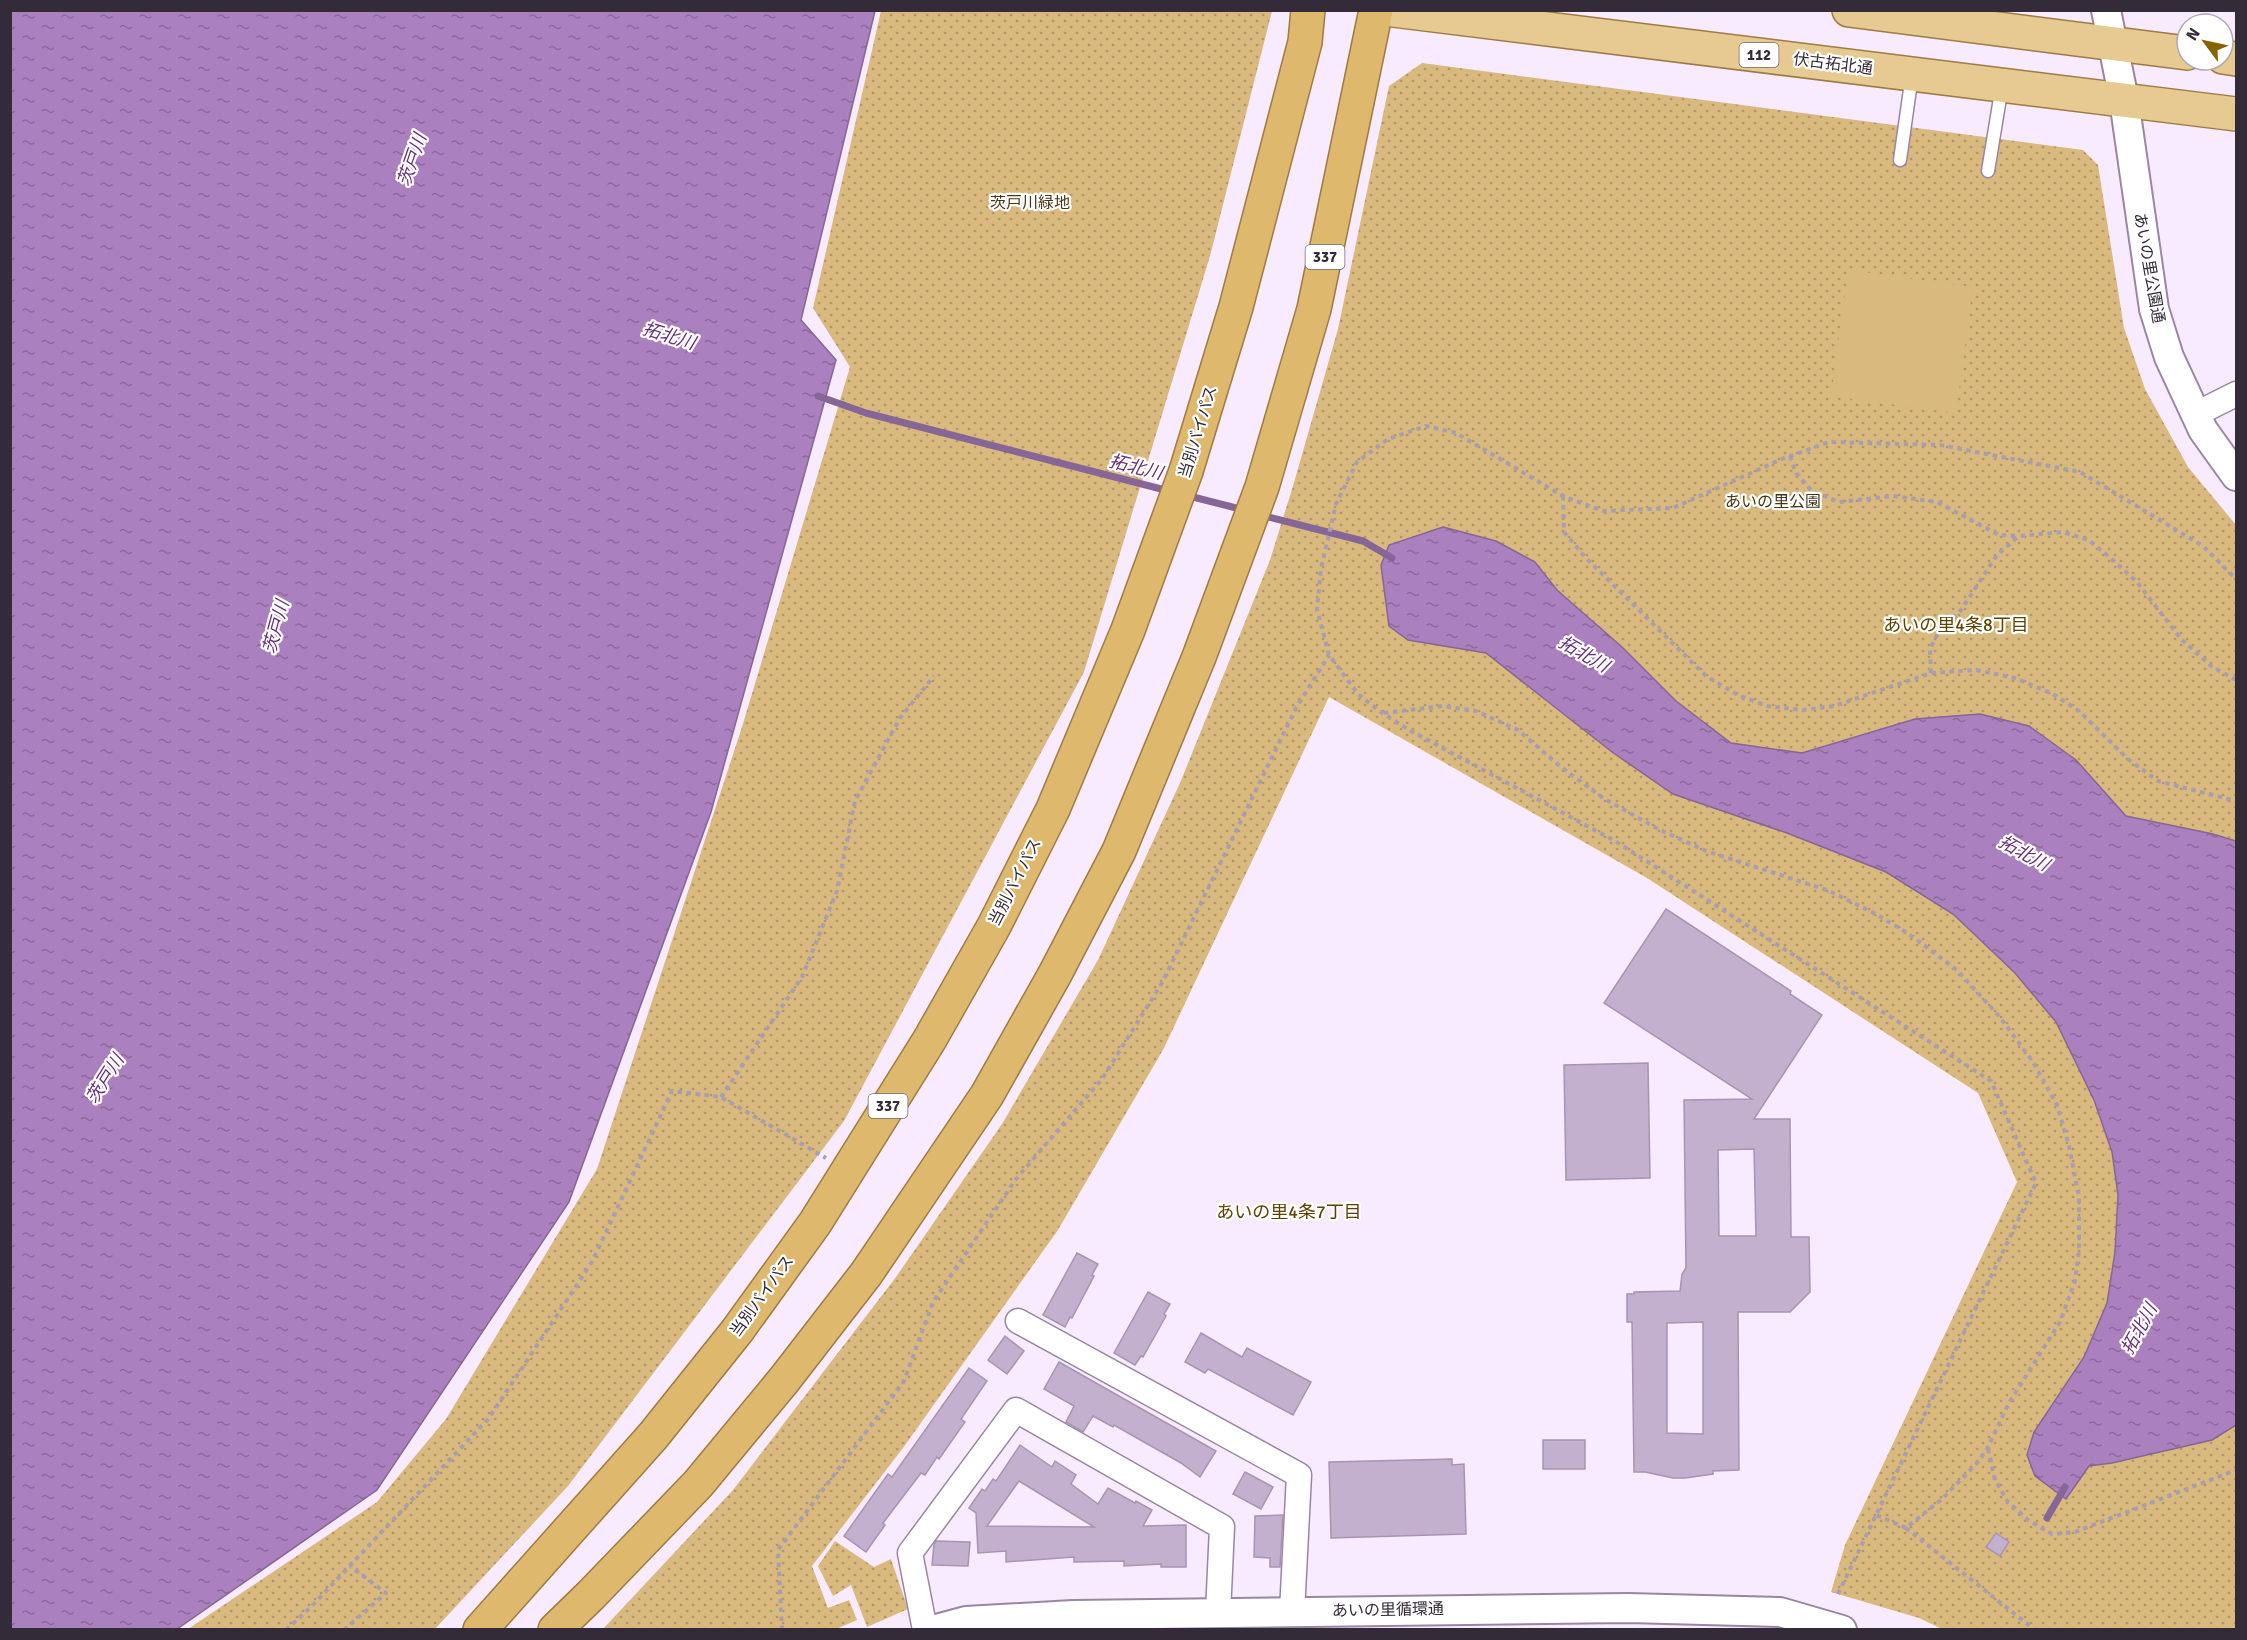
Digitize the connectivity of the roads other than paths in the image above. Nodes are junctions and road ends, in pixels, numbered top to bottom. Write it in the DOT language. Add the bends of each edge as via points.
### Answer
graph roads {
  1 [pos="1308,10"];
  2 [pos="1376,10"];
  3 [pos="1393,10"];
  4 [pos="1849,10"];
  5 [pos="2106,10"];
  6 [pos="2112,43"];
  7 [pos="2175,51"];
  8 [pos="1912,74"];
  9 [pos="2002,85"];
  10 [pos="2124,100"];
  11 [pos="2236,114"];
  12 [pos="1900,160"];
  13 [pos="1988,171"];
  14 [pos="2236,394"];
  15 [pos="2196,414"];
  16 [pos="2236,476"];
  17 [pos="1018,1321"];
  18 [pos="1292,1612"];
  19 [pos="1218,1613"];
  20 [pos="1386,1620"];
  21 [pos="480,1629"];
  22 [pos="555,1629"];
  23 [pos="925,1629"];
  24 [pos="933,1629"];
  25 [pos="1842,1629"];
  1 -- 21 [label="highway, 当別バイパス / 337" via="1305,42 1236,307 1178,493 1128,630 1053,809 994,926 848,1171 736,1331 653,1436"];
  2 -- 22 [label="highway, 337" via="1314,309 1252,513 1199,657 1119,851 987,1095 866,1274 698,1484"];
  3 -- 8 [label="main road, 伏古拓北通 / 112"];
  4 -- 6 [label="main road"];
  5 -- 6 [label="street, あいの里公園通"];
  6 -- 7 [label="main road"];
  6 -- 10 [label="street, あいの里公園通"];
  8 -- 9 [label="main road, 伏古拓北通 / 112"];
  8 -- 12 [label="lane"];
  9 -- 10 [label="main road, 伏古拓北通 / 112"];
  9 -- 13 [label="lane"];
  10 -- 11 [label="main road, 伏古拓北通 / 112"];
  10 -- 15 [label="street, あいの里公園通" via="2154,309 2169,357"];
  14 -- 15 [label="street"];
  15 -- 16 [label="street, あいの里公園通"];
  17 -- 18 [label="street" via="1299,1475"];
  18 -- 19 [label="street, あいの里循環通"];
  18 -- 20 [label="street, あいの里循環通"];
  19 -- 23 [label="street" via="1222,1527 1016,1410 910,1553"];
  19 -- 24 [label="street, あいの里循環通" via="966,1621"];
  20 -- 25 [label="street, あいの里循環通" via="1628,1608 1780,1612"];
}
